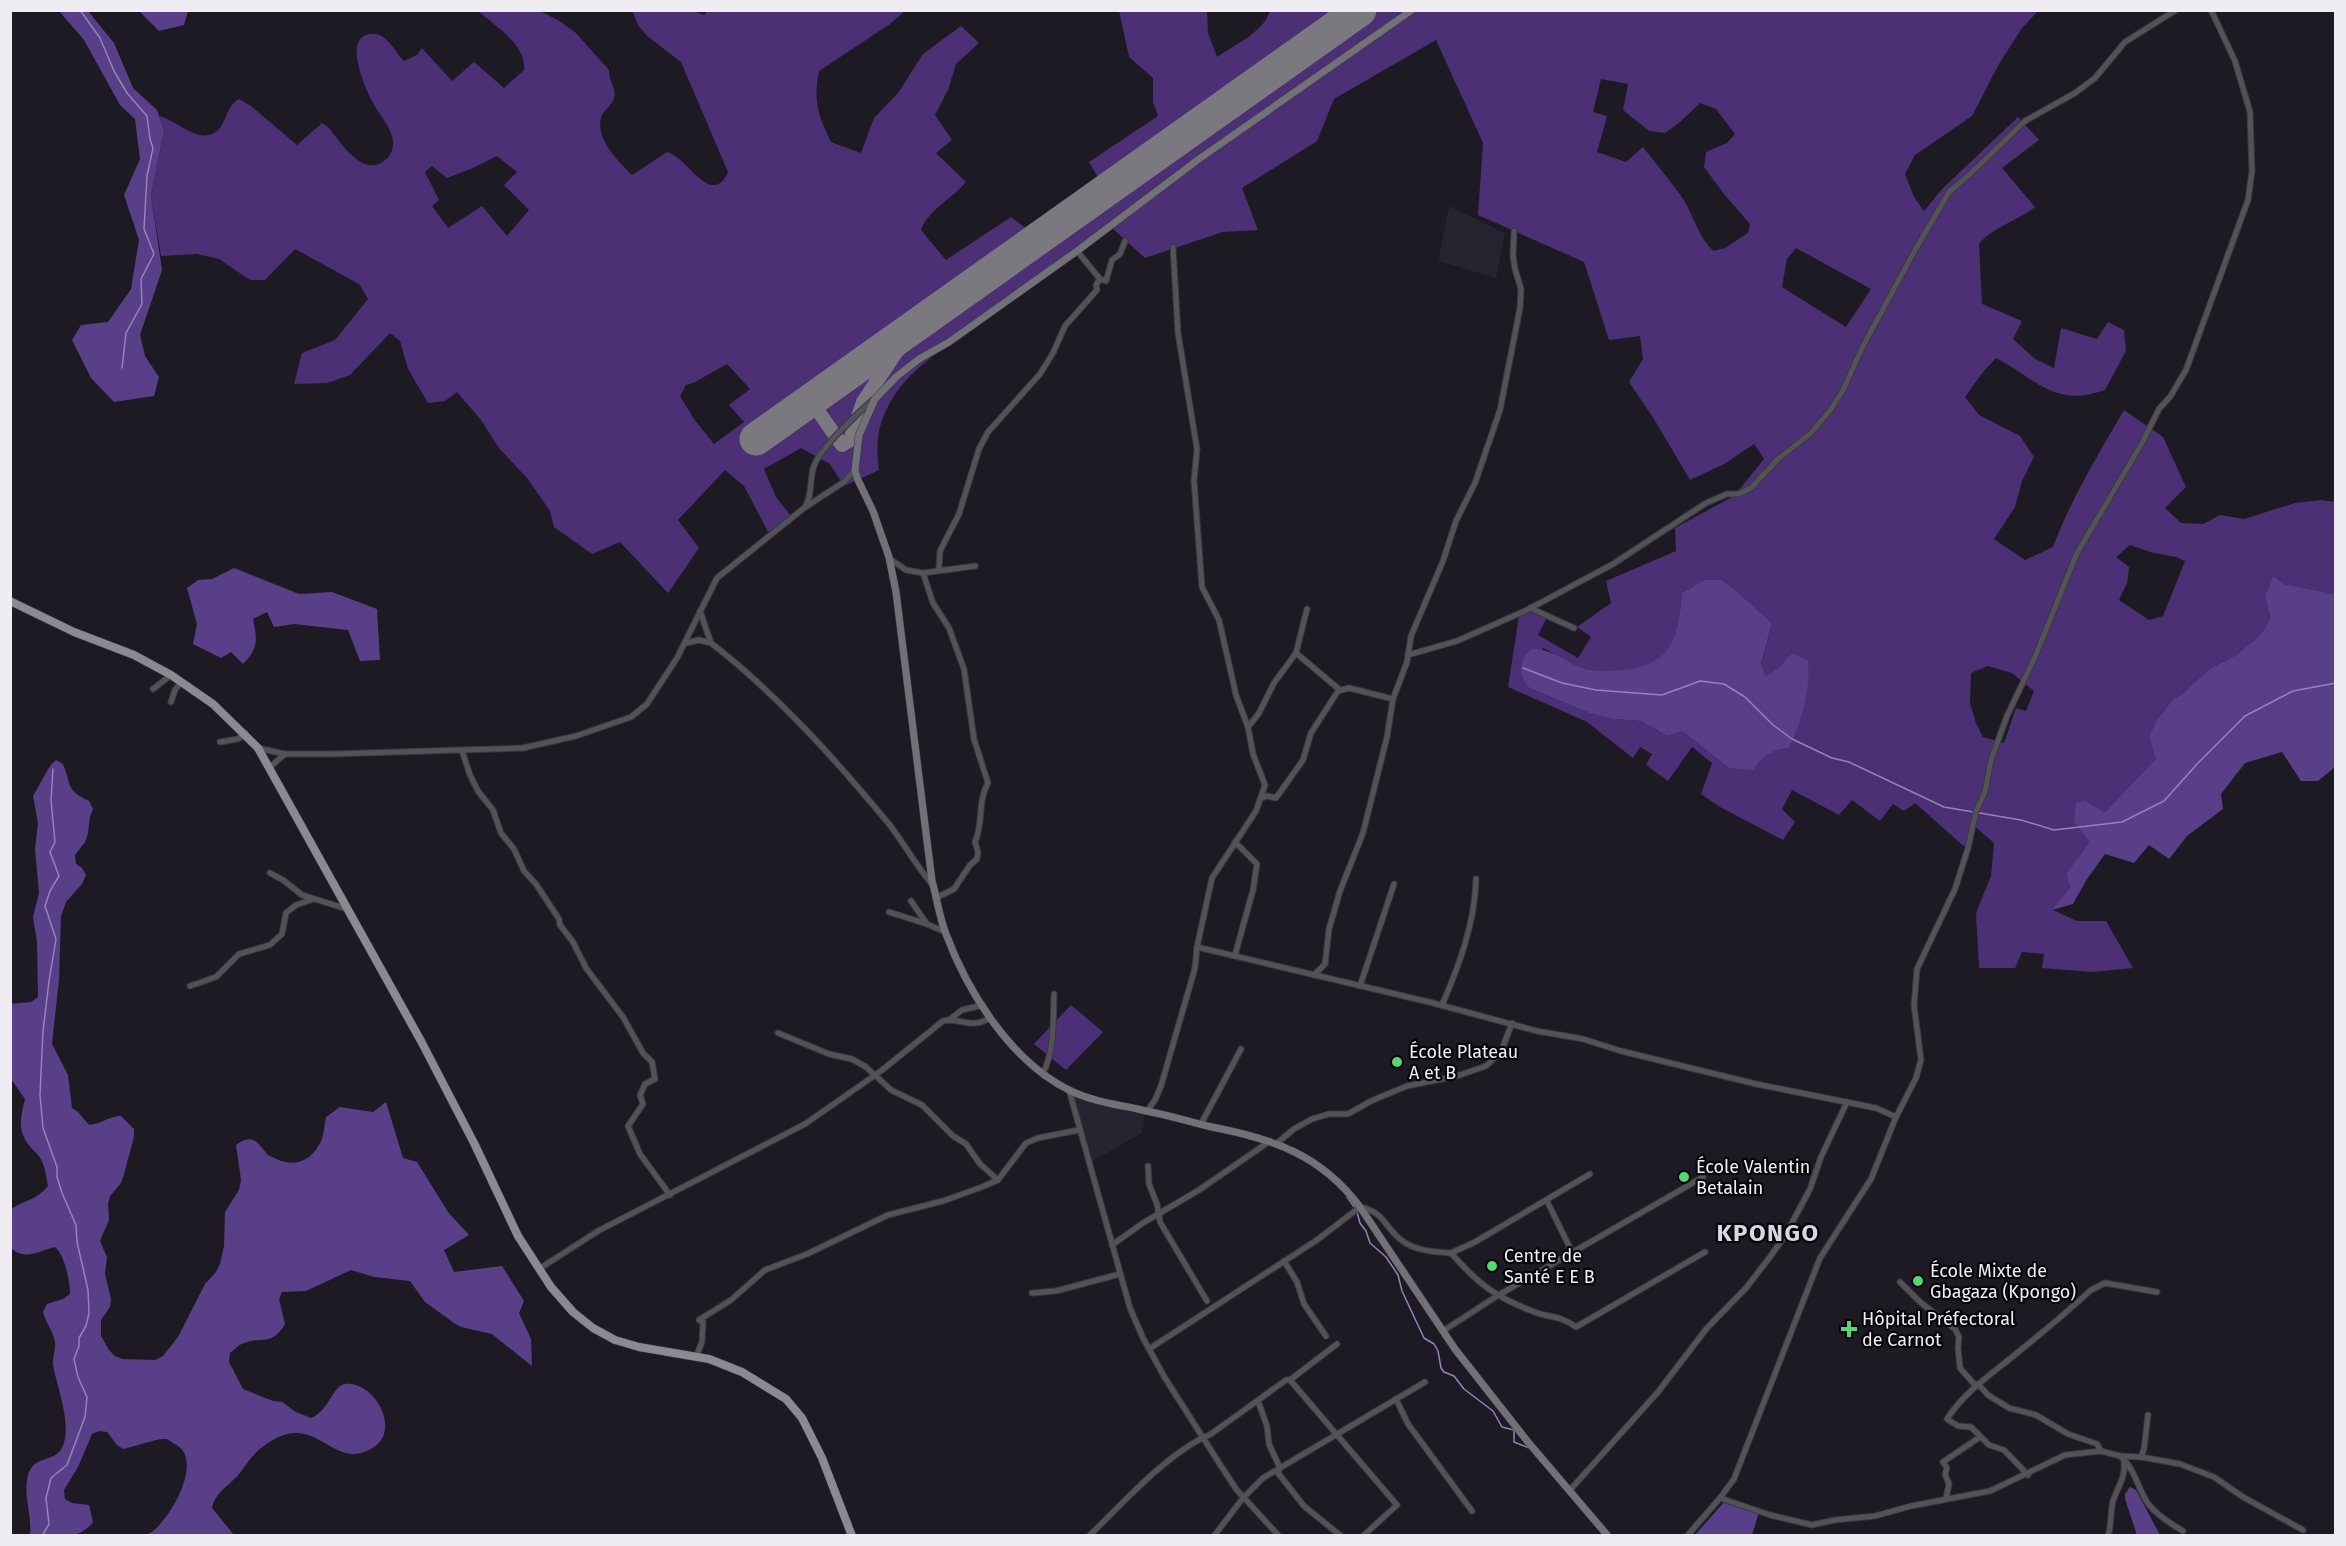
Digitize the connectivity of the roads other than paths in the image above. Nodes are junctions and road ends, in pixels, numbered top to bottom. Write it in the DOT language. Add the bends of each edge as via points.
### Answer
graph roads {
  1 [pos="1412,10"];
  2 [pos="2176,10"];
  3 [pos="2211,10"];
  4 [pos="1514,231"];
  5 [pos="1125,241"];
  6 [pos="1173,247"];
  7 [pos="1077,251"];
  8 [pos="1100,279"];
  9 [pos="875,399"];
  10 [pos="855,470"];
  11 [pos="804,508"];
  12 [pos="890,560"];
  13 [pos="975,566"];
  14 [pos="939,569"];
  15 [pos="922,573"];
  16 [pos="10,601"];
  17 [pos="1530,608"];
  18 [pos="1307,609"];
  19 [pos="700,611"];
  20 [pos="1574,628"];
  21 [pos="686,643"];
  22 [pos="711,643"];
  23 [pos="1296,653"];
  24 [pos="1408,655"];
  25 [pos="171,675"];
  26 [pos="182,682"];
  27 [pos="153,689"];
  28 [pos="1340,690"];
  29 [pos="1393,699"];
  30 [pos="171,702"];
  31 [pos="1248,727"];
  32 [pos="245,733"];
  33 [pos="220,742"];
  34 [pos="258,748"];
  35 [pos="462,751"];
  36 [pos="285,754"];
  37 [pos="270,767"];
  38 [pos="1261,798"];
  39 [pos="1235,842"];
  40 [pos="270,873"];
  41 [pos="1476,879"];
  42 [pos="1394,884"];
  43 [pos="933,885"];
  44 [pos="936,898"];
  45 [pos="314,899"];
  46 [pos="911,901"];
  47 [pos="349,910"];
  48 [pos="889,912"];
  49 [pos="927,924"];
  50 [pos="945,932"];
  51 [pos="1197,947"];
  52 [pos="1235,955"];
  53 [pos="1314,975"];
  54 [pos="190,986"];
  55 [pos="1360,986"];
  56 [pos="1054,994"];
  57 [pos="983,1005"];
  58 [pos="1442,1005"];
  59 [pos="990,1018"];
  60 [pos="949,1020"];
  61 [pos="1512,1023"];
  62 [pos="778,1032"];
  63 [pos="1241,1049"];
  64 [pos="1043,1073"];
  65 [pos="876,1074"];
  66 [pos="1069,1090"];
  67 [pos="1847,1102"];
  68 [pos="1147,1111"];
  69 [pos="1896,1117"];
  70 [pos="1201,1124"];
  71 [pos="1079,1130"];
  72 [pos="1273,1142"];
  73 [pos="1148,1166"];
  74 [pos="1590,1174"];
  75 [pos="1703,1177"];
  76 [pos="998,1180"];
  77 [pos="670,1195"];
  78 [pos="1547,1201"];
  79 [pos="1357,1209"];
  80 [pos="1158,1214"];
  81 [pos="1112,1245"];
  82 [pos="1705,1252"];
  83 [pos="1451,1253"];
  84 [pos="1573,1254"];
  85 [pos="1284,1261"];
  86 [pos="539,1269"];
  87 [pos="1120,1274"];
  88 [pos="1900,1282"];
  89 [pos="2157,1292"];
  90 [pos="1032,1293"];
  91 [pos="1497,1296"];
  92 [pos="1207,1301"];
  93 [pos="1443,1331"];
  94 [pos="1326,1336"];
  95 [pos="1337,1344"];
  96 [pos="1149,1349"];
  97 [pos="696,1357"];
  98 [pos="1290,1380"];
  99 [pos="1425,1382"];
  100 [pos="1976,1384"];
  101 [pos="1396,1399"];
  102 [pos="1258,1401"];
  103 [pos="2148,1415"];
  104 [pos="1337,1435"];
  105 [pos="1980,1437"];
  106 [pos="1202,1438"];
  107 [pos="2101,1451"];
  108 [pos="2121,1457"];
  109 [pos="2140,1457"];
  110 [pos="1280,1467"];
  111 [pos="2028,1475"];
  112 [pos="1570,1490"];
  113 [pos="1243,1498"];
  114 [pos="1720,1498"];
  115 [pos="1946,1499"];
  116 [pos="1472,1511"];
  117 [pos="2303,1530"];
  118 [pos="2183,1531"];
  119 [pos="852,1536"];
  120 [pos="1089,1536"];
  121 [pos="1214,1536"];
  122 [pos="1279,1536"];
  123 [pos="1341,1536"];
  124 [pos="1363,1536"];
  125 [pos="1608,1536"];
  126 [pos="1687,1536"];
  127 [pos="2108,1536"];
  1 -- 7 [label="main road" via="1199,159"];
  2 -- 17 [label="street" via="2125,42 2095,78 2075,93 2025,121 1949,192 1843,390 1811,433 1784,453 1751,488 1706,503 1613,564"];
  3 -- 69 [label="street" via="2235,61 2250,112 2252,171 2248,200 2186,370 2159,409 2077,553 2007,716 1955,889 1917,969 1914,1005 1921,1060"];
  4 -- 24 [label="street" via="1513,256 1521,300 1500,410 1475,483 1456,520 1414,629"];
  5 -- 8 [label="street" via="1120,254 1112,260 1106,281"];
  6 -- 31 [label="street" via="1178,333 1197,449 1194,481 1202,587 1219,620 1236,695"];
  7 -- 8 [label="street"];
  7 -- 9 [label="main road" via="913,364"];
  8 -- 14 [label="street" via="1097,290 1065,326 1040,374 988,432 959,514 940,551"];
  9 -- 10 [label="main road" via="859,435"];
  9 -- 11 [label="street" via="818,457"];
  10 -- 11 [label="street" via="844,482"];
  10 -- 12 [label="main road"];
  11 -- 19 [label="street" via="717,578"];
  12 -- 15 [label="street" via="906,570"];
  12 -- 43 [label="main road"];
  13 -- 14 [label="street"];
  14 -- 15 [label="street"];
  15 -- 44 [label="street" via="964,669 974,739 988,783 980,802 977,859 954,889"];
  16 -- 25 [label="main road"];
  17 -- 20 [label="street"];
  17 -- 24 [label="street" via="1457,641"];
  18 -- 23 [label="street"];
  19 -- 21 [label="street"];
  19 -- 22 [label="street"];
  21 -- 22 [label="street"];
  21 -- 35 [label="street" via="647,704 631,717 524,748"];
  22 -- 43 [label="street" via="766,690 837,763"];
  23 -- 28 [label="street"];
  23 -- 31 [label="street"];
  24 -- 29 [label="street"];
  25 -- 26 [label="main road"];
  25 -- 27 [label="street"];
  26 -- 30 [label="street"];
  26 -- 32 [label="main road"];
  28 -- 29 [label="street" via="1349,688"];
  28 -- 38 [label="street" via="1311,733 1294,776 1276,798"];
  29 -- 53 [label="street" via="1363,833 1340,891 1325,964"];
  31 -- 38 [label="street" via="1253,754 1264,779"];
  32 -- 33 [label="street" via="238,739"];
  32 -- 34 [label="main road"];
  34 -- 36 [label="street"];
  34 -- 37 [label="main road"];
  35 -- 36 [label="street"];
  35 -- 77 [label="street" via="470,775 524,871 541,891 586,968 654,1066 655,1078 642,1088 643,1104 628,1126 640,1154"];
  36 -- 37 [label="street"];
  37 -- 47 [label="main road"];
  38 -- 39 [label="street"];
  39 -- 51 [label="street" via="1212,878"];
  39 -- 52 [label="street" via="1257,864"];
  40 -- 45 [label="street" via="302,896"];
  41 -- 58 [label="street" via="1471,922"];
  42 -- 55 [label="street"];
  43 -- 44 [label="main road"];
  44 -- 50 [label="main road"];
  45 -- 47 [label="street"];
  45 -- 54 [label="street" via="286,913 282,934 270,945 239,954 216,977"];
  46 -- 49 [label="street"];
  47 -- 86 [label="main road" via="475,1145 518,1236"];
  48 -- 49 [label="street"];
  49 -- 50 [label="street"];
  50 -- 57 [label="main road"];
  51 -- 52 [label="street"];
  51 -- 68 [label="street" via="1195,968 1161,1086"];
  52 -- 53 [label="street"];
  53 -- 55 [label="street"];
  55 -- 58 [label="street"];
  56 -- 64 [label="street" via="1051,1048"];
  57 -- 59 [label="main road"];
  57 -- 60 [label="street" via="962,1010"];
  58 -- 61 [label="street"];
  59 -- 60 [label="street" via="975,1024"];
  59 -- 64 [label="main road" via="1017,1051"];
  60 -- 65 [label="street"];
  61 -- 67 [label="street"];
  61 -- 72 [label="street" via="1501,1052 1486,1066 1407,1086 1348,1114 1312,1119"];
  62 -- 65 [label="street" via="829,1054 852,1059"];
  63 -- 70 [label="street"];
  64 -- 66 [label="main road"];
  65 -- 76 [label="street" via="891,1090 922,1105 966,1144"];
  65 -- 77 [label="street" via="805,1124"];
  66 -- 68 [label="main road"];
  66 -- 71 [label="street"];
  67 -- 69 [label="street"];
  67 -- 112 [label="street" via="1810,1189 1770,1257"];
  68 -- 70 [label="main road"];
  69 -- 114 [label="street" via="1871,1179 1820,1258 1739,1467"];
  70 -- 72 [label="main road"];
  71 -- 76 [label="street" via="1026,1143"];
  71 -- 81 [label="street"];
  72 -- 79 [label="main road" via="1315,1162 1332,1175 1346,1188"];
  72 -- 80 [label="street"];
  73 -- 80 [label="street"];
  74 -- 78 [label="street"];
  75 -- 84 [label="street"];
  76 -- 97 [label="street" via="943,1201 888,1215 765,1270 731,1300 700,1318 702,1342"];
  77 -- 86 [label="street" via="598,1232"];
  78 -- 83 [label="street"];
  78 -- 84 [label="street"];
  79 -- 83 [label="street" via="1377,1213 1403,1242"];
  79 -- 85 [label="street"];
  79 -- 93 [label="main road"];
  80 -- 81 [label="street"];
  80 -- 92 [label="street"];
  81 -- 87 [label="street"];
  82 -- 91 [label="street" via="1576,1327 1557,1316 1540,1314"];
  83 -- 91 [label="street" via="1473,1278"];
  84 -- 91 [label="street"];
  85 -- 94 [label="street" via="1304,1304"];
  85 -- 96 [label="street"];
  86 -- 97 [label="main road" via="573,1312 604,1334 639,1347"];
  87 -- 90 [label="street" via="1056,1291"];
  87 -- 96 [label="street"];
  88 -- 100 [label="street" via="1955,1329 1960,1368"];
  89 -- 100 [label="street" via="2104,1283"];
  91 -- 93 [label="street"];
  93 -- 112 [label="main road"];
  95 -- 98 [label="street"];
  96 -- 106 [label="street"];
  97 -- 119 [label="main road" via="742,1372 791,1403 822,1458"];
  98 -- 102 [label="street"];
  98 -- 104 [label="street"];
  99 -- 101 [label="street"];
  100 -- 105 [label="street" via="1947,1419 1958,1426 1971,1427"];
  100 -- 107 [label="street" via="2009,1408 2036,1415 2068,1434 2097,1444"];
  101 -- 104 [label="street"];
  101 -- 116 [label="street" via="1408,1424"];
  102 -- 106 [label="street"];
  102 -- 110 [label="street" via="1269,1444"];
  103 -- 109 [label="street"];
  104 -- 110 [label="street"];
  104 -- 124 [label="street" via="1397,1505"];
  105 -- 111 [label="street" via="2004,1450"];
  105 -- 115 [label="street" via="1943,1462 1949,1484"];
  106 -- 113 [label="street"];
  106 -- 120 [label="street" via="1146,1480"];
  107 -- 108 [label="street"];
  107 -- 111 [label="street" via="2065,1455"];
  108 -- 109 [label="street"];
  108 -- 118 [label="street" via="2138,1480 2148,1504"];
  108 -- 127 [label="street" via="2125,1467 2114,1498"];
  109 -- 117 [label="street" via="2180,1464 2214,1477"];
  110 -- 113 [label="street"];
  110 -- 123 [label="street" via="1278,1473 1304,1506"];
  111 -- 115 [label="street" via="1990,1491"];
  112 -- 125 [label="main road"];
  113 -- 121 [label="street"];
  113 -- 122 [label="street"];
  114 -- 115 [label="street" via="1812,1525 1875,1516"];
  114 -- 126 [label="street"];
}
